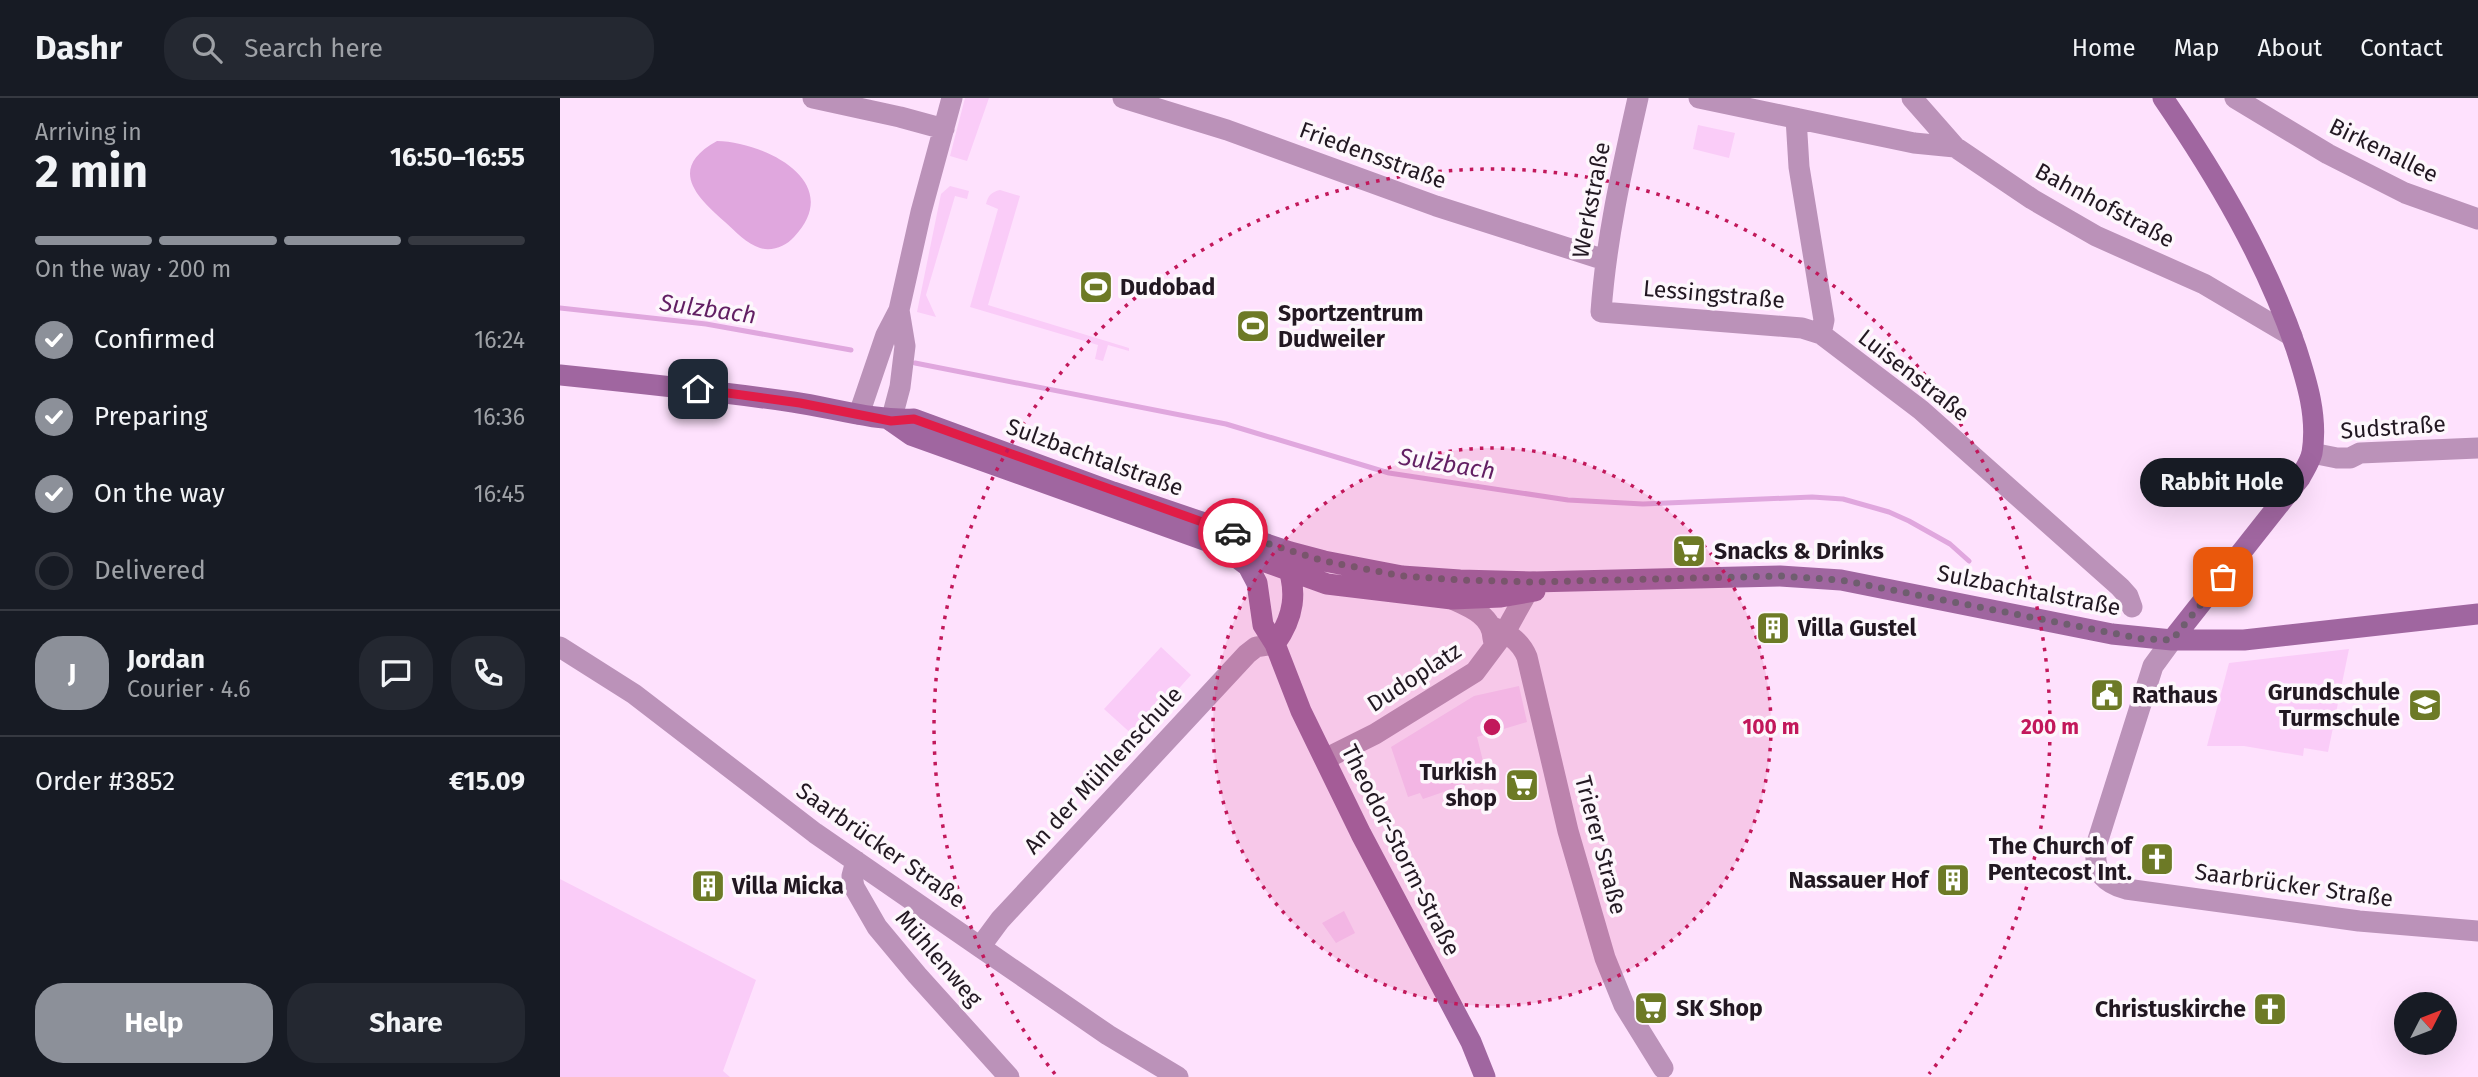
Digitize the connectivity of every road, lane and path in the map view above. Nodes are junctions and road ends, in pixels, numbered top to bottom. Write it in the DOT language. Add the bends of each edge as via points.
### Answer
graph roads {
  1 [pos="813,98"];
  2 [pos="952,98"];
  3 [pos="1123,98"];
  4 [pos="1638,98"];
  5 [pos="1699,98"];
  6 [pos="1912,98"];
  7 [pos="2163,98"];
  8 [pos="2235,98"];
  9 [pos="1796,118"];
  10 [pos="944,129"];
  11 [pos="1955,147"];
  12 [pos="2478,219"];
  13 [pos="1605,260"];
  14 [pos="899,310"];
  15 [pos="1601,312"];
  16 [pos="1821,334"];
  17 [pos="2292,336"];
  18 [pos="560,375"];
  19 [pos="859,414"];
  20 [pos="891,421"];
  21 [pos="2478,448"];
  22 [pos="2312,453"];
  23 [pos="1273,547"];
  24 [pos="1228,551"];
  25 [pos="1329,562"];
  26 [pos="1289,571"];
  27 [pos="1327,584"];
  28 [pos="1530,587"];
  29 [pos="1456,590"];
  30 [pos="1259,598"];
  31 [pos="1293,603"];
  32 [pos="2132,607"];
  33 [pos="2478,614"];
  34 [pos="1497,629"];
  35 [pos="2172,640"];
  36 [pos="1275,644"];
  37 [pos="560,647"];
  38 [pos="1325,759"];
  39 [pos="856,861"];
  40 [pos="2478,931"];
  41 [pos="980,947"];
  42 [pos="1663,1068"];
  43 [pos="1009,1077"];
  44 [pos="1178,1077"];
  45 [pos="1485,1077"];
  1 -- 10 [label="street"];
  2 -- 10 [label="street"];
  3 -- 13 [label="street, Friedensstraße"];
  4 -- 13 [label="street, Werkstraße"];
  5 -- 9 [label="street"];
  6 -- 11 [label="street, Bahnhofstraße"];
  7 -- 17 [label="main road" via="2246,230"];
  8 -- 12 [label="street, Birkenallee" via="2328,154 2405,193"];
  9 -- 11 [label="street"];
  9 -- 16 [label="street, Luisenstraße" via="1799,167 1824,320"];
  10 -- 14 [label="street"];
  11 -- 17 [label="street, Bahnhofstraße" via="2032,200 2096,236 2204,284"];
  13 -- 15 [label="street, Werkstraße"];
  14 -- 19 [label="street"];
  14 -- 20 [label="street" via="905,346"];
  15 -- 16 [label="street, Lessingstraße" via="1802,328"];
  16 -- 32 [label="street, Luisenstraße" via="1932,419 2120,587"];
  17 -- 22 [label="main road" via="2310,395"];
  18 -- 19 [label="main road, Sulzbachtalstraße" via="722,392"];
  19 -- 20 [label="main road, Sulzbachtalstraße"];
  20 -- 23 [label="main road, Sulzbachtalstraße" via="914,419"];
  20 -- 24 [label="main road, Sulzbachtalstraße" via="911,435"];
  21 -- 22 [label="street, Sudstraße" via="2360,453 2350,458"];
  22 -- 35 [label="main road" via="2300,478"];
  23 -- 25 [label="main road, Sulzbachtalstraße"];
  23 -- 26 [label="main road"];
  24 -- 26 [label="main road, Sulzbachtalstraße"];
  24 -- 30 [label="main road, Theodor-Storm-Straße" via="1248,566"];
  25 -- 26 [label="main road" via="1312,562"];
  25 -- 29 [label="main road, Sulzbachtalstraße"];
  26 -- 27 [label="main road, Sulzbachtalstraße"];
  26 -- 30 [label="main road"];
  26 -- 31 [label="main road"];
  27 -- 29 [label="main road, Sulzbachtalstraße"];
  27 -- 31 [label="main road" via="1310,589"];
  28 -- 29 [label="main road, Sulzbachtalstraße"];
  28 -- 34 [label="street"];
  28 -- 35 [label="main road, Sulzbachtalstraße" via="1571,580 1780,576 1841,580 2112,634"];
  29 -- 34 [label="street, Trierer Straße"];
  30 -- 36 [label="main road, Theodor-Storm-Straße" via="1263,625"];
  31 -- 36 [label="main road"];
  33 -- 35 [label="main road, Sulzbachtalstraße" via="2244,640"];
  34 -- 38 [label="street, Dudoplatz" via="1482,665 1458,684"];
  34 -- 42 [label="street, Trierer Straße" via="1518,641 1527,657 1568,831 1605,958 1624,1005"];
  35 -- 40 [label="street, Saarbrücker Straße" via="2152,666 2098,843 2095,857 2105,879 2126,888 2347,920"];
  36 -- 38 [label="main road, Theodor-Storm-Straße"];
  36 -- 41 [label="street, An der Mühlenschule" via="1256,647 1247,654"];
  37 -- 39 [label="street, Saarbrücker Straße" via="634,694"];
  38 -- 45 [label="main road, Theodor-Storm-Straße"];
  39 -- 41 [label="street, Saarbrücker Straße"];
  39 -- 43 [label="street, Mühlenweg" via="854,887 877,927"];
  41 -- 44 [label="street, Saarbrücker Straße"];
}
